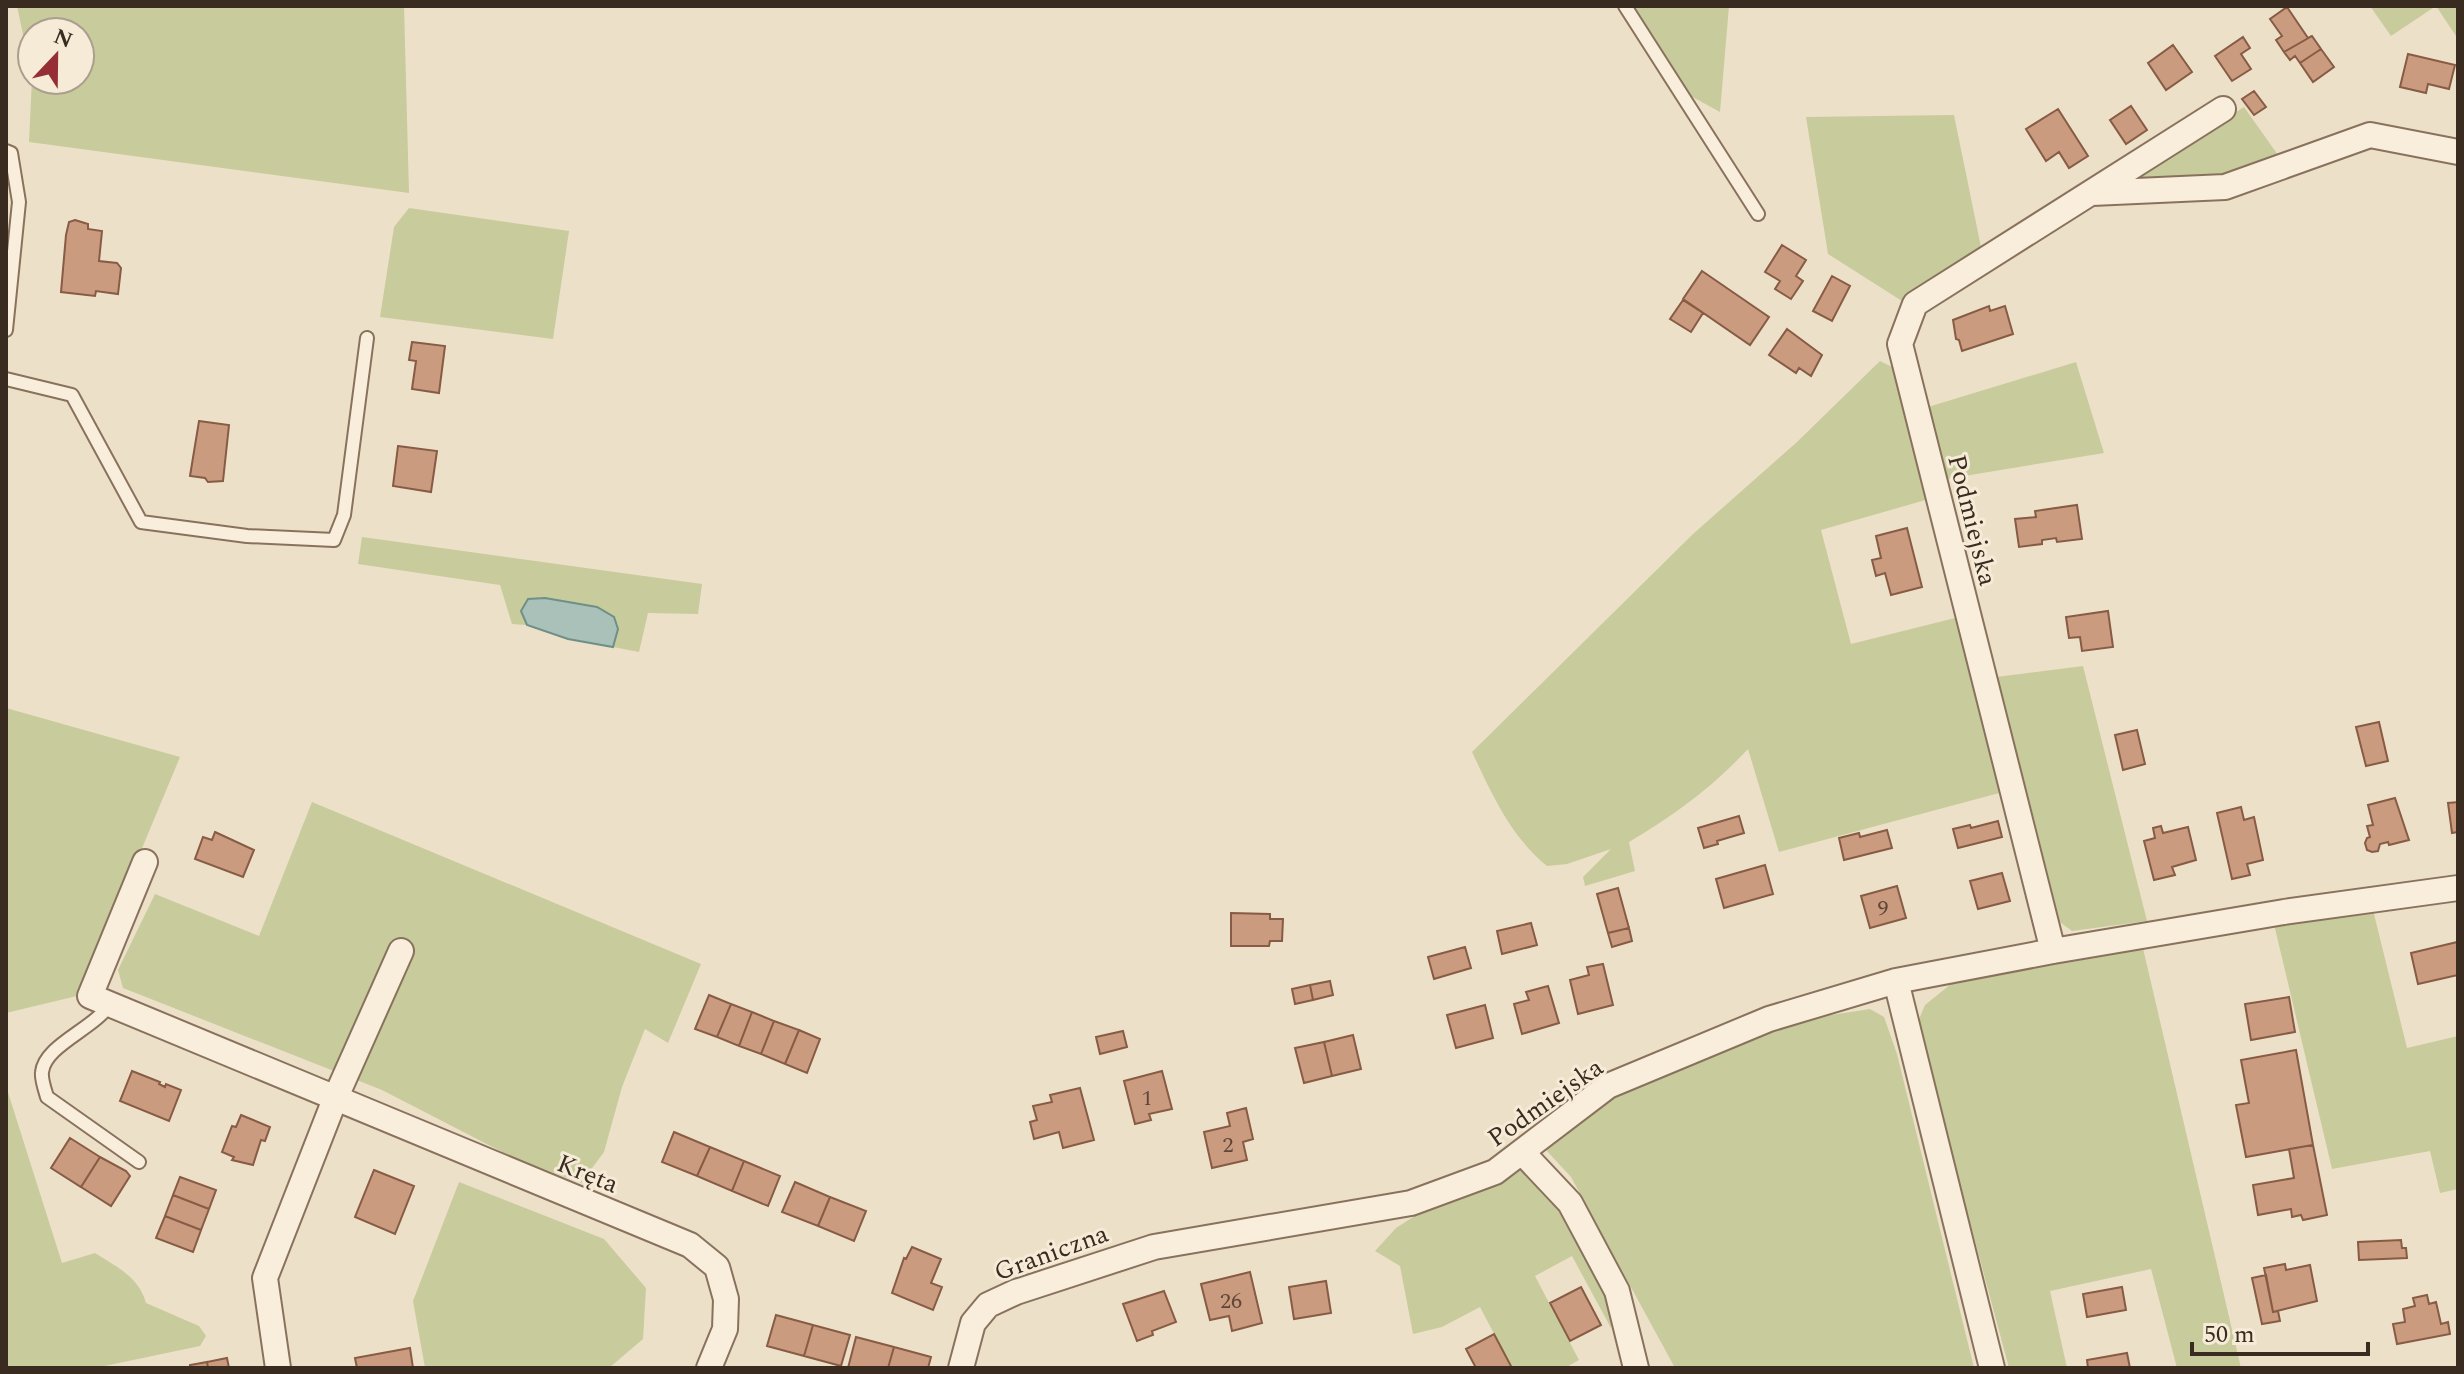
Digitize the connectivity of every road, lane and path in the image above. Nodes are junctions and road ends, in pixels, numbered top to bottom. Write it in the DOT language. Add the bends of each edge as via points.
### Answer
graph roads {
  1 [pos="1625,6"];
  2 [pos="2223,109"];
  3 [pos="6,151"];
  4 [pos="2458,152"];
  5 [pos="2090,194"];
  6 [pos="1758,214"];
  7 [pos="6,330"];
  8 [pos="367,338"];
  9 [pos="6,379"];
  10 [pos="145,862"];
  11 [pos="2458,888"];
  12 [pos="401,951"];
  13 [pos="2053,951"];
  14 [pos="1896,981"];
  15 [pos="110,1004"];
  16 [pos="335,1099"];
  17 [pos="1522,1152"];
  18 [pos="139,1162"];
  19 [pos="1154,1247"];
  20 [pos="278,1368"];
  21 [pos="710,1368"];
  22 [pos="961,1368"];
  23 [pos="1636,1368"];
  24 [pos="1992,1368"];
  1 -- 6 [label="lane"];
  2 -- 5 [label="street, Podmiejska"];
  3 -- 7 [label="lane" via="11,153 19,202"];
  4 -- 5 [label="street, Podmiejska" via="2370,135 2225,187"];
  5 -- 13 [label="street, Podmiejska" via="1915,304 1900,344"];
  8 -- 9 [label="lane" via="344,515 334,540 247,536 141,522 72,395"];
  10 -- 15 [label="street" via="90,996"];
  11 -- 13 [label="street, Podmiejska"];
  12 -- 16 [label="street"];
  13 -- 14 [label="street, Podmiejska"];
  14 -- 17 [label="street, Podmiejska" via="1769,1019 1608,1086"];
  14 -- 24 [label="street"];
  15 -- 16 [label="street, Kręta"];
  15 -- 18 [label="lane" via="101,1018 49,1053 41,1072 47,1097"];
  16 -- 20 [label="street" via="265,1278"];
  16 -- 21 [label="street, Kręta" via="690,1245 717,1267 726,1299 725,1329"];
  17 -- 19 [label="street, Podmiejska" via="1495,1172 1411,1203"];
  17 -- 23 [label="street" via="1570,1203 1617,1291"];
  19 -- 22 [label="street, Graniczna" via="1067,1273 988,1305 973,1323"];
}
